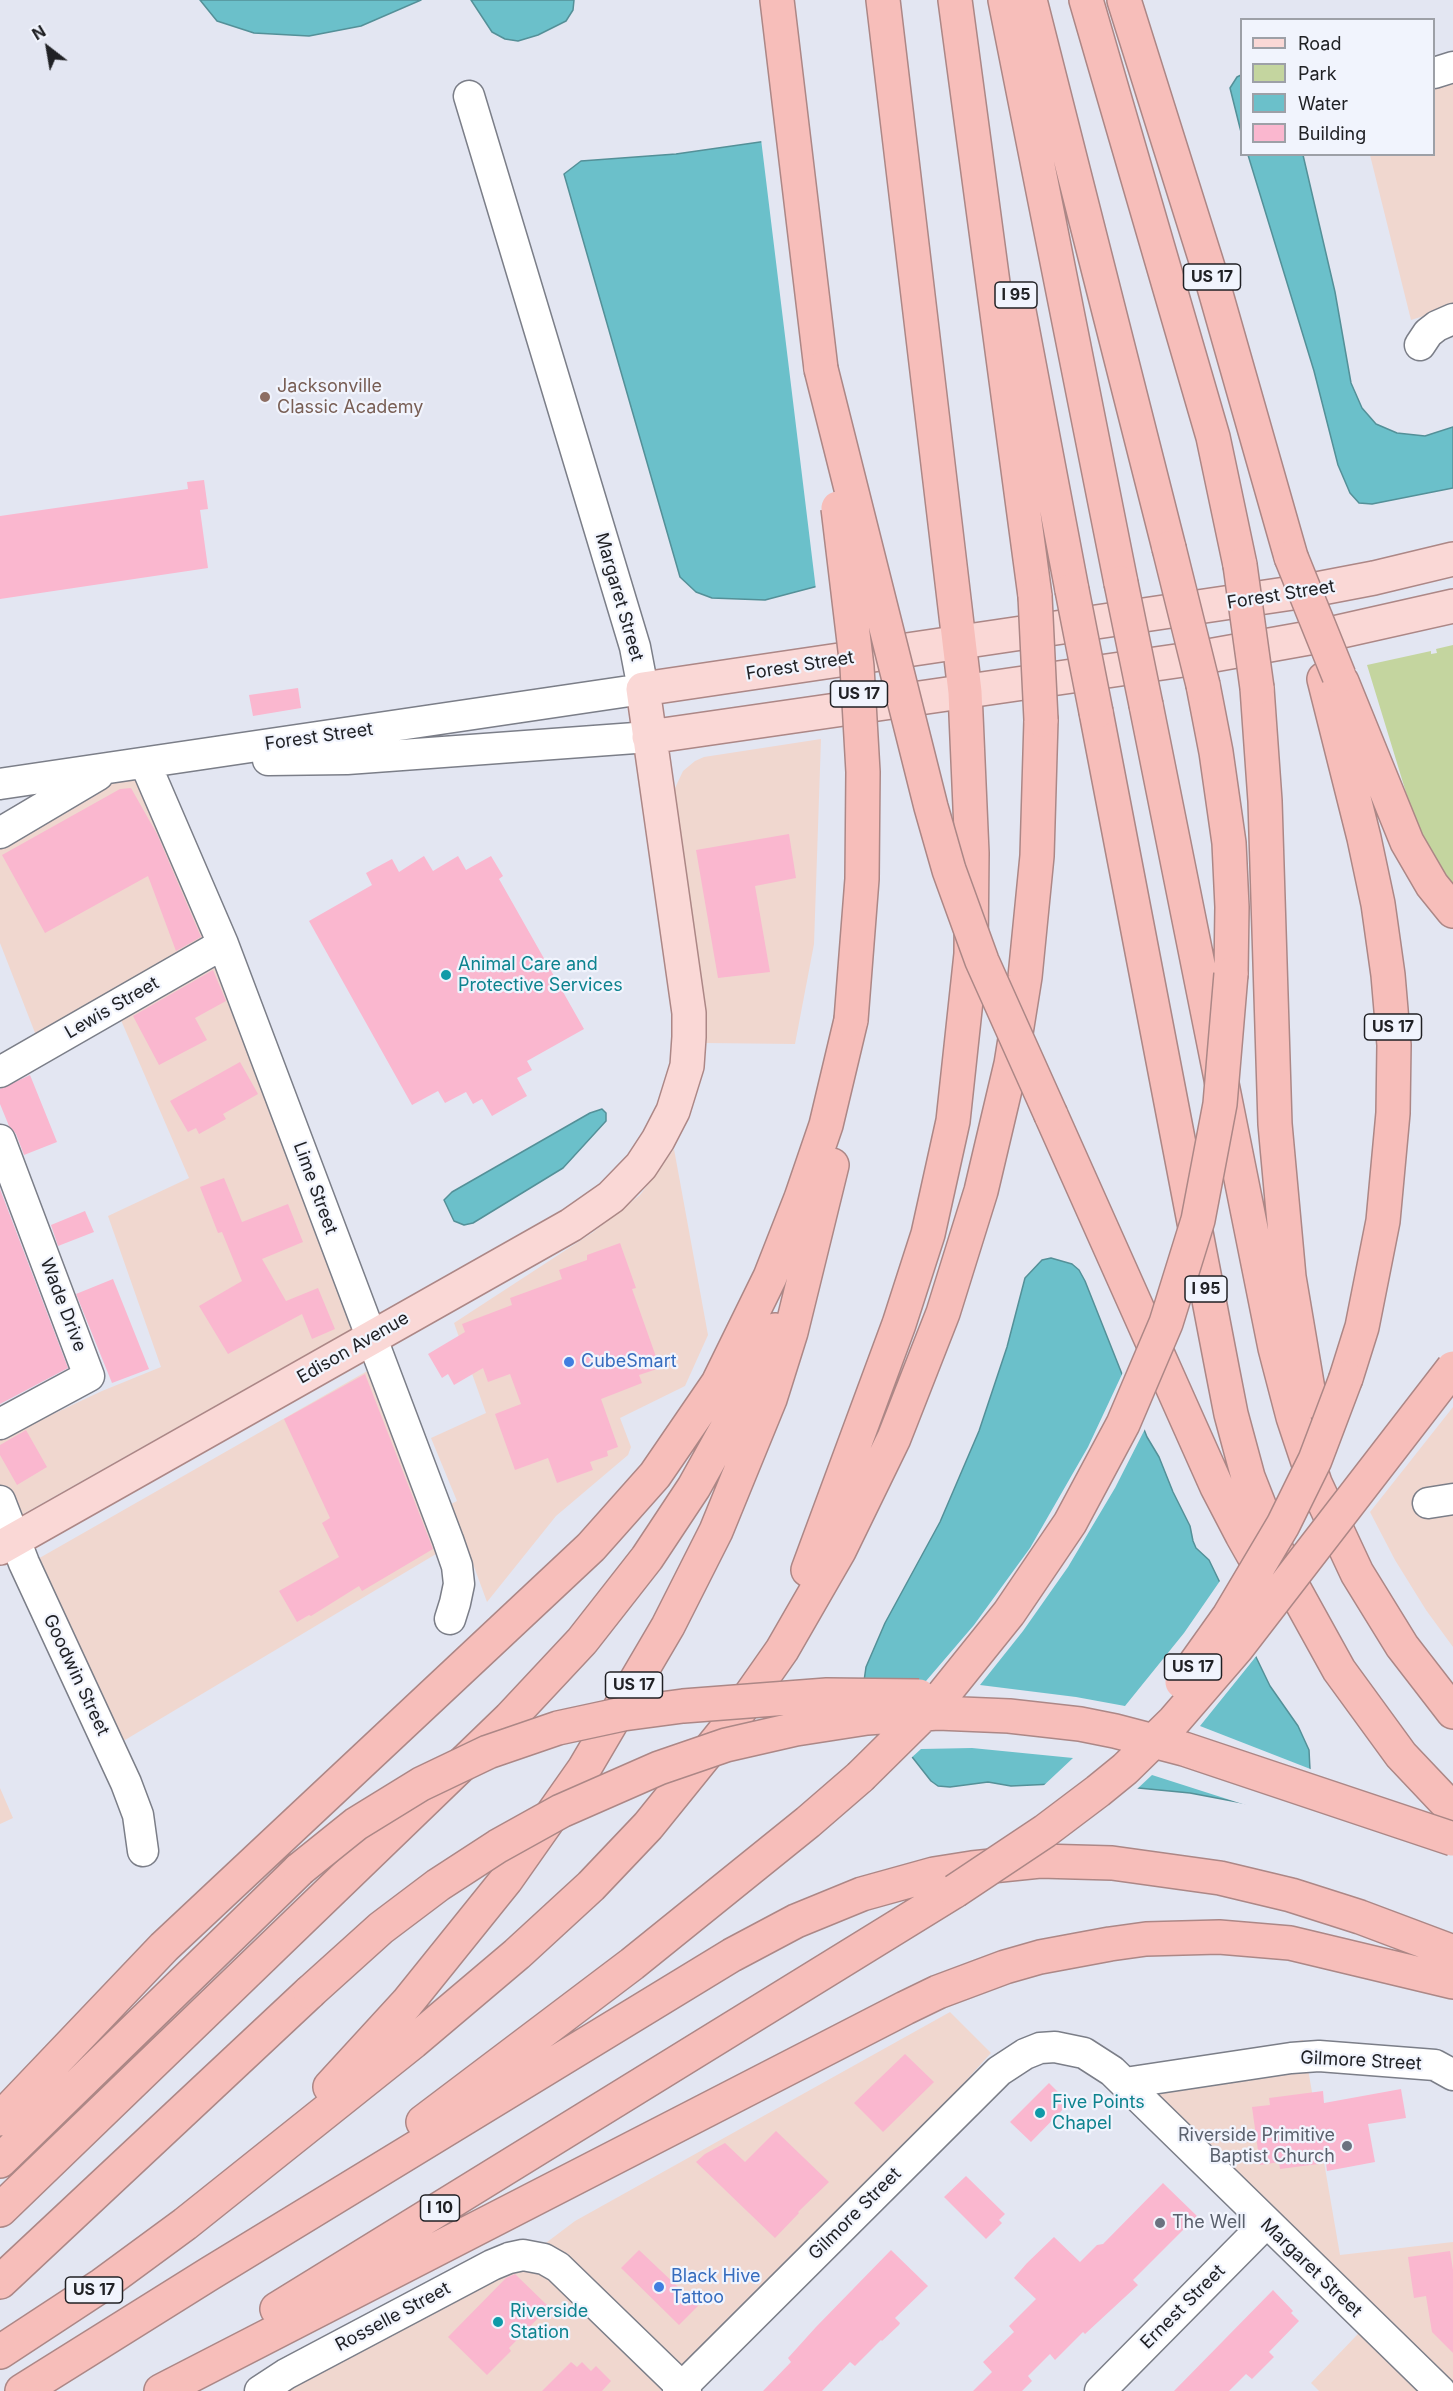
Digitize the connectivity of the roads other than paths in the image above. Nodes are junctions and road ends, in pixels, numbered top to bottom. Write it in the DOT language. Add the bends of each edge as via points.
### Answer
graph roads {
  1 [pos="777,0"];
  2 [pos="883,0"];
  3 [pos="957,0"];
  4 [pos="1005,0"];
  5 [pos="1030,0"];
  6 [pos="1086,0"];
  7 [pos="1124,0"];
  8 [pos="1453,67"];
  9 [pos="1435,73"];
  10 [pos="469,96"];
  11 [pos="1453,320"];
  12 [pos="1420,345"];
  13 [pos="821,369"];
  14 [pos="1453,559"];
  15 [pos="1453,606"];
  16 [pos="960,642"];
  17 [pos="1331,677"];
  18 [pos="644,689"];
  19 [pos="965,692"];
  20 [pos="649,737"];
  21 [pos="145,763"];
  22 [pos="111,767"];
  23 [pos="0,784"];
  24 [pos="0,833"];
  25 [pos="1453,911"];
  26 [pos="223,944"];
  27 [pos="851,1020"];
  28 [pos="0,1072"];
  29 [pos="673,1112"];
  30 [pos="0,1140"];
  31 [pos="817,1229"];
  32 [pos="371,1338"];
  33 [pos="1453,1368"];
  34 [pos="0,1424"];
  35 [pos="0,1501"];
  36 [pos="7,1544"];
  37 [pos="1370,1595"];
  38 [pos="450,1619"];
  39 [pos="1453,1712"];
  40 [pos="1080,1724"];
  41 [pos="728,1726"];
  42 [pos="1379,1727"];
  43 [pos="1453,1810"];
  44 [pos="1453,1839"];
  45 [pos="144,1851"];
  46 [pos="955,1891"];
  47 [pos="1453,1952"];
  48 [pos="1453,1982"];
  49 [pos="1040,2048"];
  50 [pos="1453,2075"];
  51 [pos="1125,2083"];
  52 [pos="0,2119"];
  53 [pos="0,2162"];
  54 [pos="0,2210"];
  55 [pos="1266,2223"];
  56 [pos="185,2224"];
  57 [pos="209,2274"];
  58 [pos="0,2282"];
  59 [pos="0,2352"];
  60 [pos="682,2390"];
  61 [pos="22,2391"];
  62 [pos="144,2391"];
  63 [pos="160,2391"];
  64 [pos="260,2391"];
  65 [pos="1100,2391"];
  66 [pos="1440,2391"];
  1 -- 13 [label="highway, US 17"];
  2 -- 16 [label="highway"];
  3 -- 41 [label="highway, bridge" via="1035,596 1041,720 1038,844 1023,987 981,1191 960,1263 911,1399 859,1513 787,1642"];
  3 -- 42 [label="highway, I 95, bridge" via="1222,1373 1239,1443 1262,1516 1287,1576 1339,1670"];
  4 -- 37 [label="highway, I 95, bridge" via="1283,1383 1316,1483"];
  5 -- 57 [label="highway, bridge" via="1194,650 1226,814 1232,974 1225,1055 1198,1220 1178,1289 1107,1458 1070,1523 1031,1584 963,1672 919,1721 799,1830 624,1969 385,2150"];
  6 -- 37 [label="highway, bridge" via="1208,417 1240,565 1257,688 1266,812 1272,1094 1291,1288 1316,1429 1345,1528"];
  7 -- 17 [label="highway, US 17, bridge" via="1212,280 1291,557"];
  8 -- 9 [label="street"];
  10 -- 18 [label="street, Margaret Street" via="635,647"];
  11 -- 12 [label="street" via="1437,326"];
  13 -- 27 [label="highway, US 17, bridge" via="855,644 862,739 862,879"];
  13 -- 42 [label="highway, bridge" via="931,807 982,961 1246,1543 1301,1631"];
  14 -- 16 [label="main road, Forest Street" via="1306,591"];
  15 -- 19 [label="main road, Forest Street" via="1282,643"];
  16 -- 18 [label="main road, Forest Street"];
  16 -- 19 [label="highway"];
  17 -- 25 [label="highway" via="1407,842 1432,885"];
  17 -- 46 [label="highway, US 17, bridge" via="1378,904 1394,1045 1393,1122 1383,1221 1362,1328 1315,1460 1283,1526 1188,1675 1118,1756 1067,1806"];
  18 -- 20 [label="main road, Margaret Street"];
  18 -- 21 [label="street, Forest Street"];
  19 -- 20 [label="main road, Forest Street"];
  19 -- 41 [label="highway" via="972,844 971,954 953,1122 938,1193 902,1314 819,1543 778,1638"];
  20 -- 21 [label="street, Forest Street" via="347,759"];
  20 -- 29 [label="main road, Margaret Street" via="689,1013 687,1066"];
  21 -- 22 [label="street, Forest Street"];
  21 -- 26 [label="street, Lime Street"];
  22 -- 23 [label="street, Forest Street"];
  22 -- 24 [label="street"];
  26 -- 28 [label="street, Lewis Street"];
  26 -- 32 [label="street, Lime Street"];
  27 -- 31 [label="highway, US 17" via="838,1130"];
  27 -- 52 [label="highway" via="826,1125 770,1277 718,1383 655,1475 583,1554 164,1947"];
  29 -- 32 [label="main road, Edison Avenue" via="640,1166 602,1205"];
  30 -- 34 [label="street, Wade Drive" via="89,1376"];
  31 -- 54 [label="highway" via="775,1329 712,1457 675,1518 604,1615 510,1718"];
  31 -- 56 [label="highway, US 17" via="781,1366 730,1498 668,1626 584,1769 506,1880 402,2010 288,2129"];
  32 -- 36 [label="main road, Edison Avenue"];
  32 -- 38 [label="street, Lime Street" via="457,1566 458,1594"];
  33 -- 46 [label="highway, bridge" via="1237,1648 1174,1721 1089,1797"];
  35 -- 36 [label="street, Goodwin Street"];
  36 -- 45 [label="street, Goodwin Street" via="129,1790"];
  37 -- 39 [label="highway, I 95" via="1402,1646"];
  40 -- 44 [label="highway, bridge" via="1184,1749"];
  40 -- 53 [label="highway, bridge" via="982,1703 927,1696 827,1695 623,1714 535,1735 458,1765 370,1815 300,1869"];
  40 -- 58 [label="highway, bridge" via="938,1713 867,1718 726,1745 659,1768 561,1811 468,1865 381,1928"];
  41 -- 56 [label="highway" via="648,1826 546,1929 421,2036"];
  42 -- 43 [label="highway, I 95"];
  46 -- 62 [label="highway, I 10"];
  47 -- 57 [label="highway" via="1291,1895 1149,1867 1040,1861 972,1868 897,1884 829,1906 763,1937"];
  48 -- 63 [label="highway" via="1290,1943 1218,1937 1110,1944 1005,1967 905,2008"];
  49 -- 51 [label="street, Margaret Street" via="1070,2048 1084,2053"];
  49 -- 60 [label="street, Gilmore Street" via="999,2071"];
  50 -- 51 [label="street, Gilmore Street" via="1435,2065 1319,2056"];
  51 -- 55 [label="street, Margaret Street"];
  55 -- 65 [label="street, Ernest Street"];
  55 -- 66 [label="street, Margaret Street"];
  56 -- 59 [label="highway, US 17"];
  57 -- 61 [label="highway"];
  60 -- 64 [label="street, Rosselle Street" via="558,2267 531,2255 500,2261"];
}
